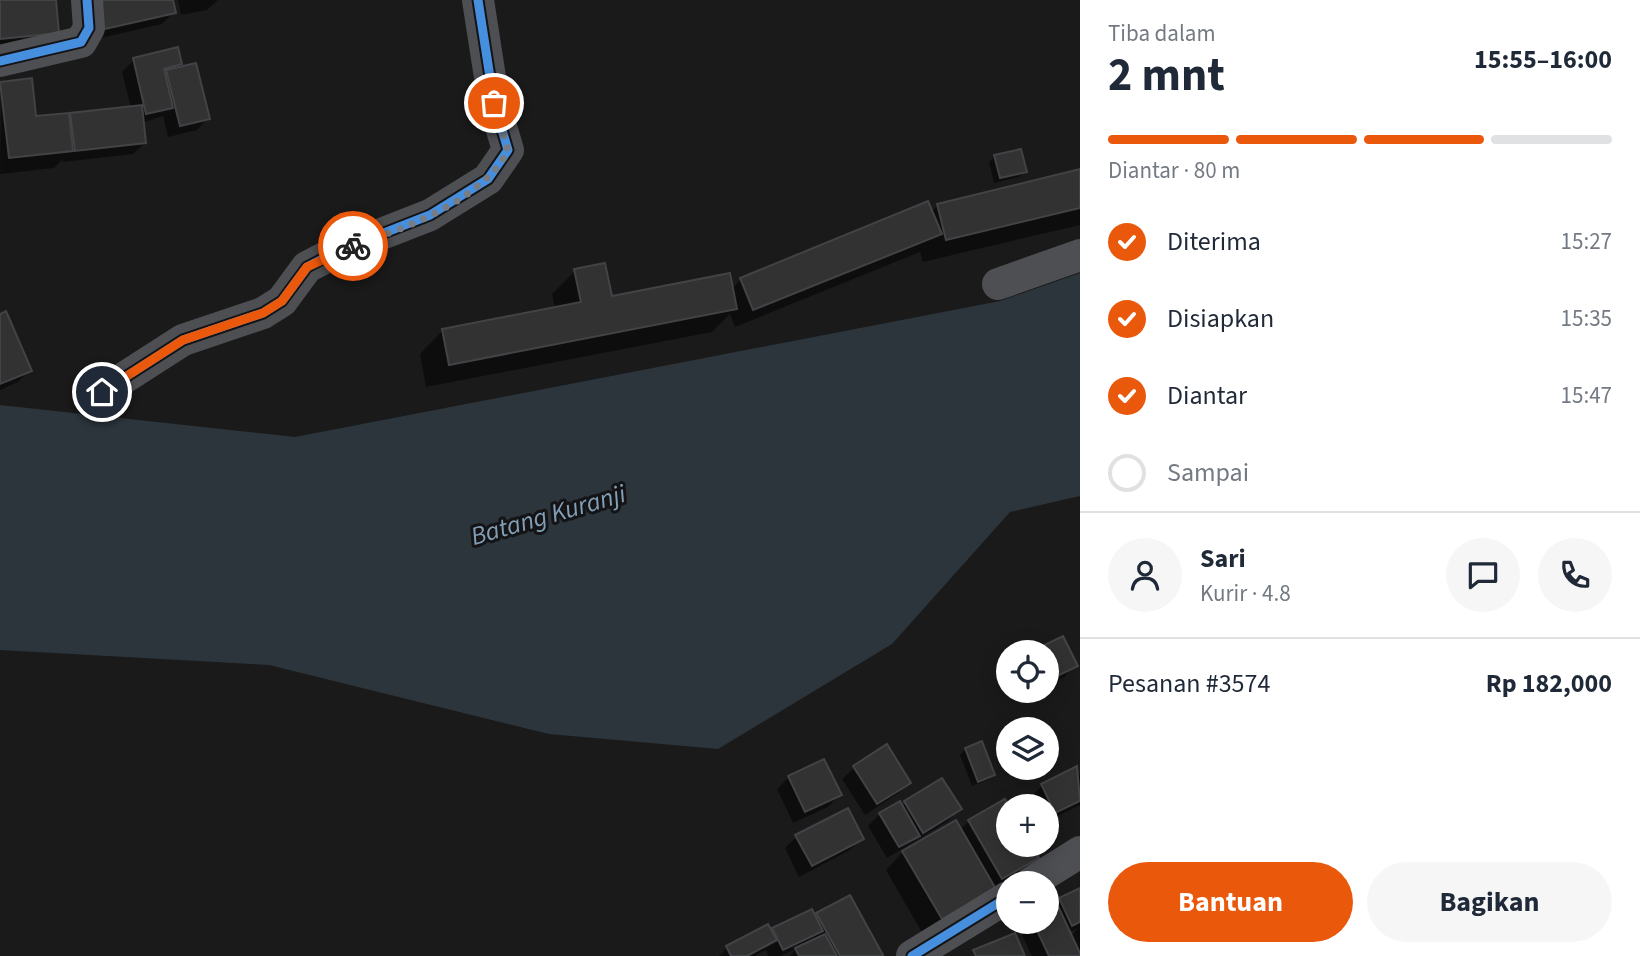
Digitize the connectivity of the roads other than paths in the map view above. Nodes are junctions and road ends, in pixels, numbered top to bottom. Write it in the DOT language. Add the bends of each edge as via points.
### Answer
graph roads {
  1 [pos="87,0"];
  2 [pos="478,0"];
  3 [pos="0,61"];
  4 [pos="1080,255"];
  5 [pos="998,284"];
  6 [pos="102,392"];
  7 [pos="1080,852"];
  8 [pos="1050,871"];
  9 [pos="996,904"];
  10 [pos="912,956"];
  1 -- 3 [label="street" via="89,28 81,42"];
  2 -- 6 [label="street" via="494,103 508,150 488,179 430,215 307,267 282,301 263,313 183,340"];
  4 -- 5 [label="street"];
  7 -- 8 [label="street"];
  9 -- 10 [label="street"];
}
